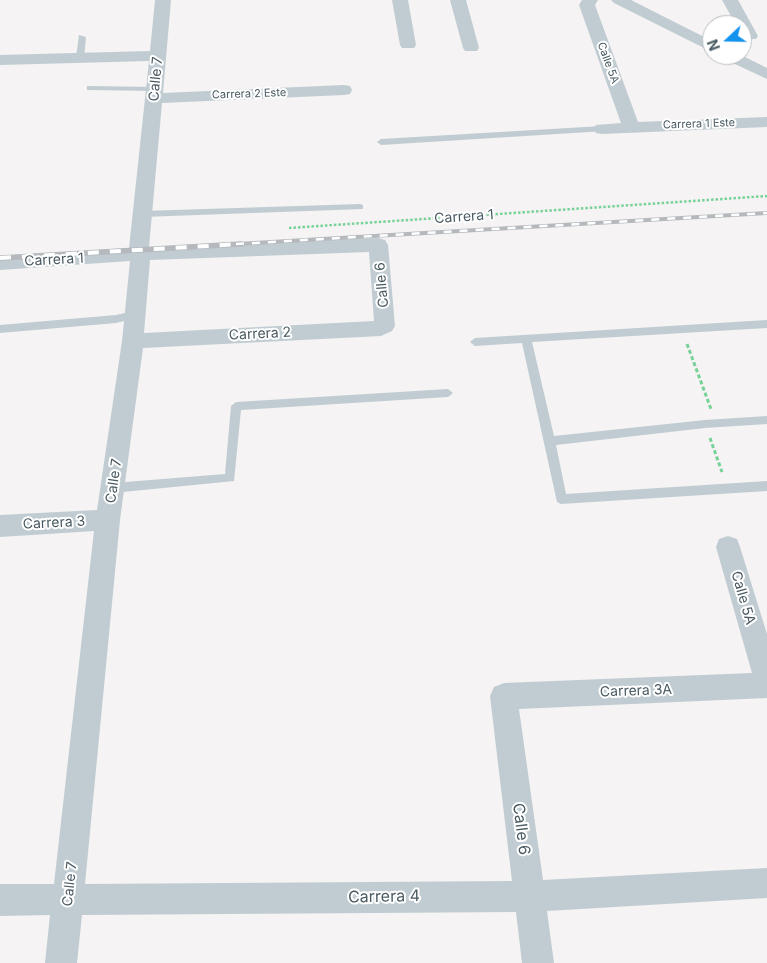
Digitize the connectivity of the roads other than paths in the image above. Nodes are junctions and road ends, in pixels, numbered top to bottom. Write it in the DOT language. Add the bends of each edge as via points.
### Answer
graph roads {
  1 [pos="163,0"];
  2 [pos="400,0"];
  3 [pos="458,0"];
  4 [pos="590,0"];
  5 [pos="619,0"];
  6 [pos="730,0"];
  7 [pos="736,15"];
  8 [pos="767,36"];
  9 [pos="82,37"];
  10 [pos="752,37"];
  11 [pos="702,41"];
  12 [pos="408,45"];
  13 [pos="471,48"];
  14 [pos="158,56"];
  15 [pos="80,58"];
  16 [pos="0,60"];
  17 [pos="749,65"];
  18 [pos="767,74"];
  19 [pos="90,88"];
  20 [pos="344,90"];
  21 [pos="154,93"];
  22 [pos="767,122"];
  23 [pos="630,127"];
  24 [pos="602,130"];
  25 [pos="381,142"];
  26 [pos="360,207"];
  27 [pos="143,214"];
  28 [pos="378,245"];
  29 [pos="141,254"];
  30 [pos="0,263"];
  31 [pos="134,315"];
  32 [pos="767,324"];
  33 [pos="385,326"];
  34 [pos="0,329"];
  35 [pos="526,340"];
  36 [pos="134,341"];
  37 [pos="475,342"];
  38 [pos="448,392"];
  39 [pos="767,420"];
  40 [pos="550,441"];
  41 [pos="767,486"];
  42 [pos="112,488"];
  43 [pos="108,520"];
  44 [pos="0,526"];
  45 [pos="728,547"];
  46 [pos="767,678"];
  47 [pos="767,685"];
  48 [pos="504,696"];
  49 [pos="767,883"];
  50 [pos="530,896"];
  51 [pos="0,900"];
  52 [pos="68,901"];
  53 [pos="61,963"];
  54 [pos="538,963"];
  1 -- 14 [label="street, Calle 7"];
  2 -- 12 [label="street"];
  3 -- 13 [label="street"];
  4 -- 23 [label="street, Calle 5A" via="587,5"];
  5 -- 11 [label="street"];
  6 -- 7 [label="street"];
  8 -- 10 [label="street"];
  9 -- 15 [label="lane"];
  14 -- 15 [label="street"];
  14 -- 21 [label="street, Calle 7"];
  15 -- 16 [label="street"];
  17 -- 18 [label="street"];
  19 -- 21 [label="lane"];
  20 -- 21 [label="street, Carrera 2 Este"];
  21 -- 27 [label="street, Calle 7"];
  22 -- 23 [label="street, Carrera 1 Este"];
  23 -- 24 [label="street, Carrera 1 Este"];
  24 -- 25 [label="lane"];
  26 -- 27 [label="lane"];
  27 -- 29 [label="street, Calle 7"];
  28 -- 29 [label="street, Carrera 1"];
  28 -- 33 [label="street, Calle 6"];
  29 -- 30 [label="street, Carrera 1"];
  29 -- 31 [label="street, Calle 7"];
  31 -- 34 [label="lane"];
  31 -- 36 [label="street, Calle 7"];
  32 -- 35 [label="lane"];
  33 -- 36 [label="street, Carrera 2"];
  35 -- 37 [label="lane"];
  35 -- 40 [label="lane"];
  36 -- 42 [label="street, Calle 7"];
  38 -- 42 [label="lane" via="236,406 230,478"];
  39 -- 40 [label="lane"];
  40 -- 41 [label="lane" via="561,499"];
  42 -- 43 [label="street, Calle 7"];
  43 -- 44 [label="street, Carrera 3"];
  43 -- 52 [label="street, Calle 7"];
  45 -- 46 [label="street, Calle 5A"];
  47 -- 48 [label="street, Carrera 3A"];
  48 -- 50 [label="street, Calle 6"];
  49 -- 50 [label="street, Carrera 4"];
  50 -- 52 [label="street, Carrera 4"];
  50 -- 54 [label="street, Calle 6"];
  51 -- 52 [label="street, Carrera 4"];
  52 -- 53 [label="street, Calle 7"];
}
